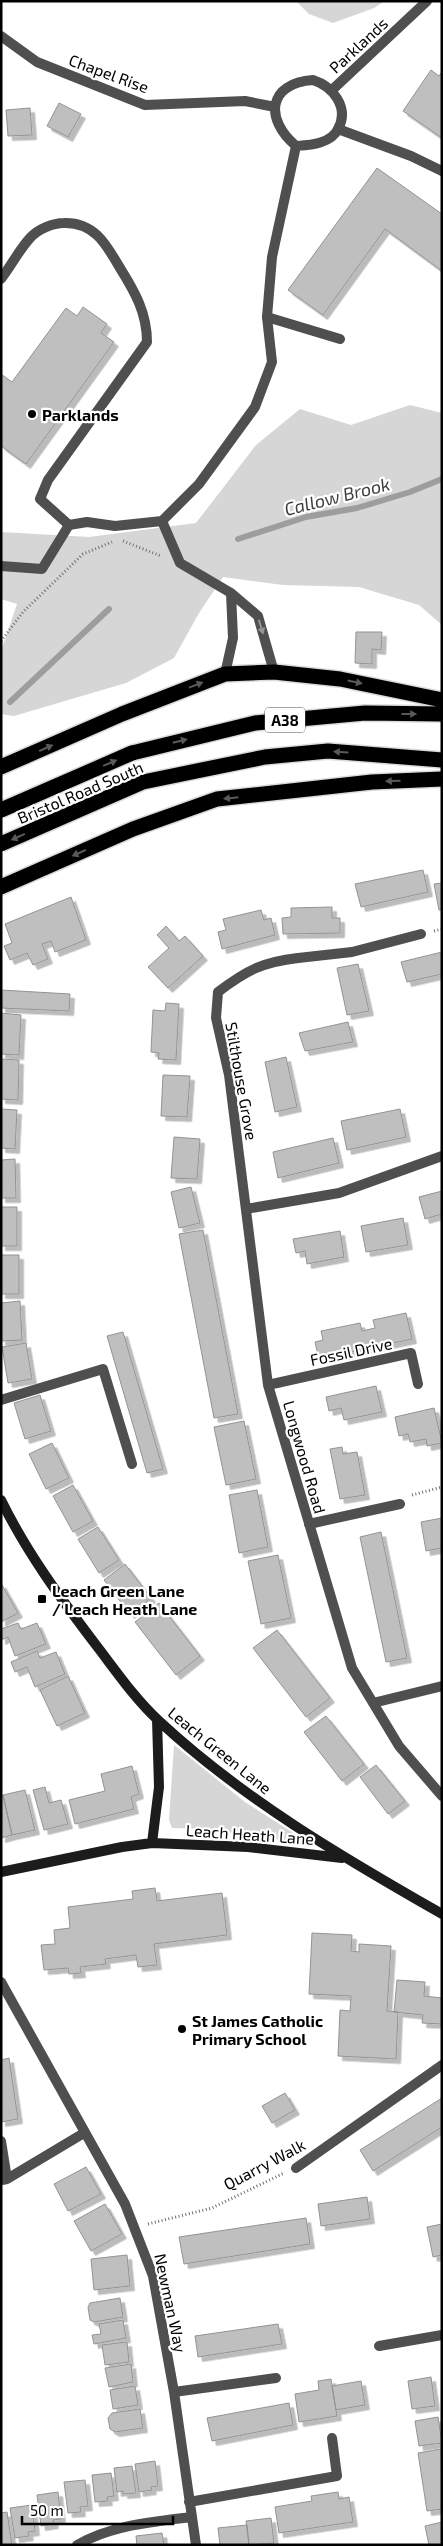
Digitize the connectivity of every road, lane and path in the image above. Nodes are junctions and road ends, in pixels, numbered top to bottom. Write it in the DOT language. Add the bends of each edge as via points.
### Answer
graph roads {
  1 [pos="427,1"];
  2 [pos="1,36"];
  3 [pos="332,90"];
  4 [pos="275,107"];
  5 [pos="338,130"];
  6 [pos="296,146"];
  7 [pos="442,171"];
  8 [pos="1,279"];
  9 [pos="266,317"];
  10 [pos="340,339"];
  11 [pos="162,521"];
  12 [pos="69,525"];
  13 [pos="180,563"];
  14 [pos="1,566"];
  15 [pos="231,593"];
  16 [pos="1,641"];
  17 [pos="274,672"];
  18 [pos="224,674"];
  19 [pos="442,700"];
  20 [pos="442,714"];
  21 [pos="442,760"];
  22 [pos="1,768"];
  23 [pos="442,779"];
  24 [pos="1,810"];
  25 [pos="1,844"];
  26 [pos="1,887"];
  27 [pos="421,934"];
  28 [pos="442,1156"];
  29 [pos="246,1209"];
  30 [pos="418,1384"];
  31 [pos="268,1385"];
  32 [pos="1,1400"];
  33 [pos="132,1464"];
  34 [pos="442,1487"];
  35 [pos="1,1500"];
  36 [pos="400,1504"];
  37 [pos="309,1524"];
  38 [pos="442,1686"];
  39 [pos="373,1703"];
  40 [pos="157,1719"];
  41 [pos="442,1796"];
  42 [pos="152,1843"];
  43 [pos="345,1858"];
  44 [pos="1,1872"];
  45 [pos="442,1914"];
  46 [pos="1,1982"];
  47 [pos="442,2065"];
  48 [pos="84,2133"];
  49 [pos="1,2141"];
  50 [pos="296,2168"];
  51 [pos="4,2180"];
  52 [pos="136,2227"];
  53 [pos="442,2335"];
  54 [pos="379,2346"];
  55 [pos="276,2378"];
  56 [pos="174,2392"];
  57 [pos="332,2438"];
  58 [pos="189,2502"];
  59 [pos="192,2517"];
  60 [pos="77,2545"];
  61 [pos="196,2545"];
  1 -- 3 [label="street, Parklands"];
  2 -- 4 [label="street, Chapel Rise" via="37,62 145,105 245,101"];
  3 -- 4 [label="street" via="313,80 297,81 283,90"];
  3 -- 5 [label="street" via="339,101 341,114"];
  4 -- 6 [label="street" via="277,124"];
  5 -- 6 [label="street" via="314,145"];
  5 -- 7 [label="street"];
  6 -- 9 [label="street" via="272,257"];
  8 -- 12 [label="street" via="31,237 54,223 76,222 89,227 104,242 140,302 147,326 147,342 48,480 40,499"];
  9 -- 10 [label="street"];
  9 -- 11 [label="street" via="272,362 255,407 199,484"];
  11 -- 12 [label="street" via="115,526 86,522"];
  11 -- 13 [label="street"];
  12 -- 14 [label="street" via="42,569"];
  13 -- 15 [label="street"];
  13 -- 16 [label="path" via="118,539 83,554 23,612"];
  15 -- 17 [label="street, one-way" via="258,616"];
  15 -- 18 [label="street" via="233,638"];
  17 -- 18 [label="highway"];
  17 -- 19 [label="highway, one-way" via="340,679"];
  22 -- 18 [label="highway, one-way" via="122,714"];
  24 -- 20 [label="highway, Bristol Road South / A38, one-way, bridge" via="132,753 255,723 365,713"];
  21 -- 25 [label="highway, Bristol Road South / A38, one-way, bridge" via="328,751 265,757 142,782"];
  23 -- 26 [label="highway, one-way" via="372,782 217,799 133,829"];
  27 -- 29 [label="street, Stilthouse Grove" via="352,952 270,961 241,975 218,992 216,1018 229,1074"];
  28 -- 29 [label="street" via="339,1193"];
  29 -- 31 [label="street, Longwood Road"];
  30 -- 31 [label="street, Fossil Drive" via="411,1353"];
  31 -- 37 [label="street, Longwood Road"];
  32 -- 33 [label="street" via="103,1370"];
  34 -- 36 [label="path" via="408,1495"];
  35 -- 40 [label="street, Leach Green Lane" via="18,1536 65,1604"];
  36 -- 37 [label="street"];
  37 -- 39 [label="street, Longwood Road" via="352,1668"];
  38 -- 39 [label="street"];
  39 -- 41 [label="street, Longwood Road" via="399,1746"];
  40 -- 42 [label="street" via="159,1787"];
  40 -- 43 [label="street, Leach Green Lane" via="277,1814"];
  42 -- 43 [label="street, Leach Heath Lane" via="248,1846"];
  42 -- 44 [label="street, Leach Heath Lane"];
  43 -- 45 [label="street, Leach Green Lane"];
  46 -- 48 [label="street, Newman Way"];
  47 -- 50 [label="street, Quarry Walk"];
  48 -- 51 [label="street"];
  48 -- 52 [label="street, Newman Way"];
  49 -- 51 [label="street"];
  50 -- 52 [label="path, Quarry Walk" via="212,2208"];
  52 -- 56 [label="street, Newman Way" via="153,2276"];
  53 -- 54 [label="street"];
  55 -- 56 [label="street"];
  56 -- 58 [label="street, Newman Way"];
  57 -- 58 [label="street" via="337,2476"];
  58 -- 59 [label="street, Newman Way"];
  59 -- 60 [label="street" via="125,2526 97,2533"];
  59 -- 61 [label="street, Newman Way"];
}
